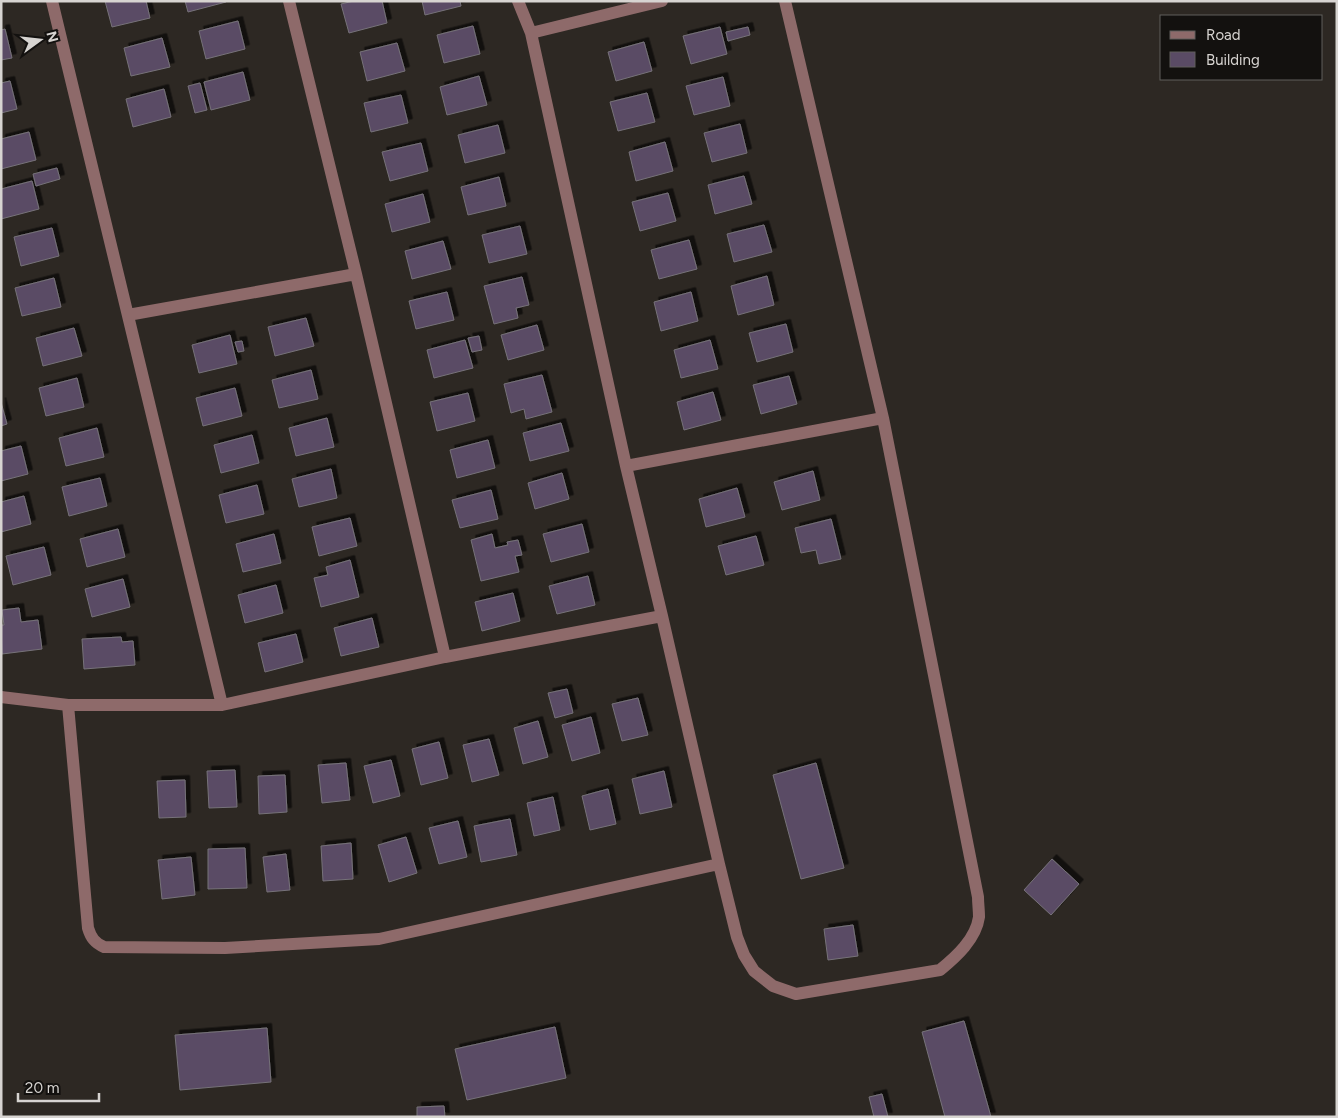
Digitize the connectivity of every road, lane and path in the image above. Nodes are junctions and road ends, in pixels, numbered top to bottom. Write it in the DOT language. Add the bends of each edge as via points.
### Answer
graph roads {
  1 [pos="52,1"];
  2 [pos="289,1"];
  3 [pos="518,1"];
  4 [pos="662,1"];
  5 [pos="785,1"];
  6 [pos="531,33"];
  7 [pos="356,274"];
  8 [pos="128,316"];
  9 [pos="883,418"];
  10 [pos="626,466"];
  11 [pos="662,616"];
  12 [pos="444,656"];
  13 [pos="1,697"];
  14 [pos="68,705"];
  15 [pos="222,705"];
  16 [pos="718,864"];
  1 -- 8 [label="street"];
  2 -- 7 [label="street"];
  3 -- 6 [label="street"];
  4 -- 6 [label="street"];
  5 -- 9 [label="street"];
  6 -- 10 [label="street"];
  7 -- 8 [label="street"];
  7 -- 12 [label="street"];
  8 -- 15 [label="street"];
  9 -- 10 [label="street"];
  9 -- 16 [label="street" via="978,897 978,918 969,940 940,970 796,994 773,986 754,971 744,955"];
  10 -- 11 [label="street"];
  11 -- 12 [label="street"];
  11 -- 16 [label="street"];
  12 -- 15 [label="street"];
  13 -- 14 [label="street"];
  14 -- 15 [label="street"];
  14 -- 16 [label="street" via="88,928 90,937 104,948 225,948 379,939"];
}
